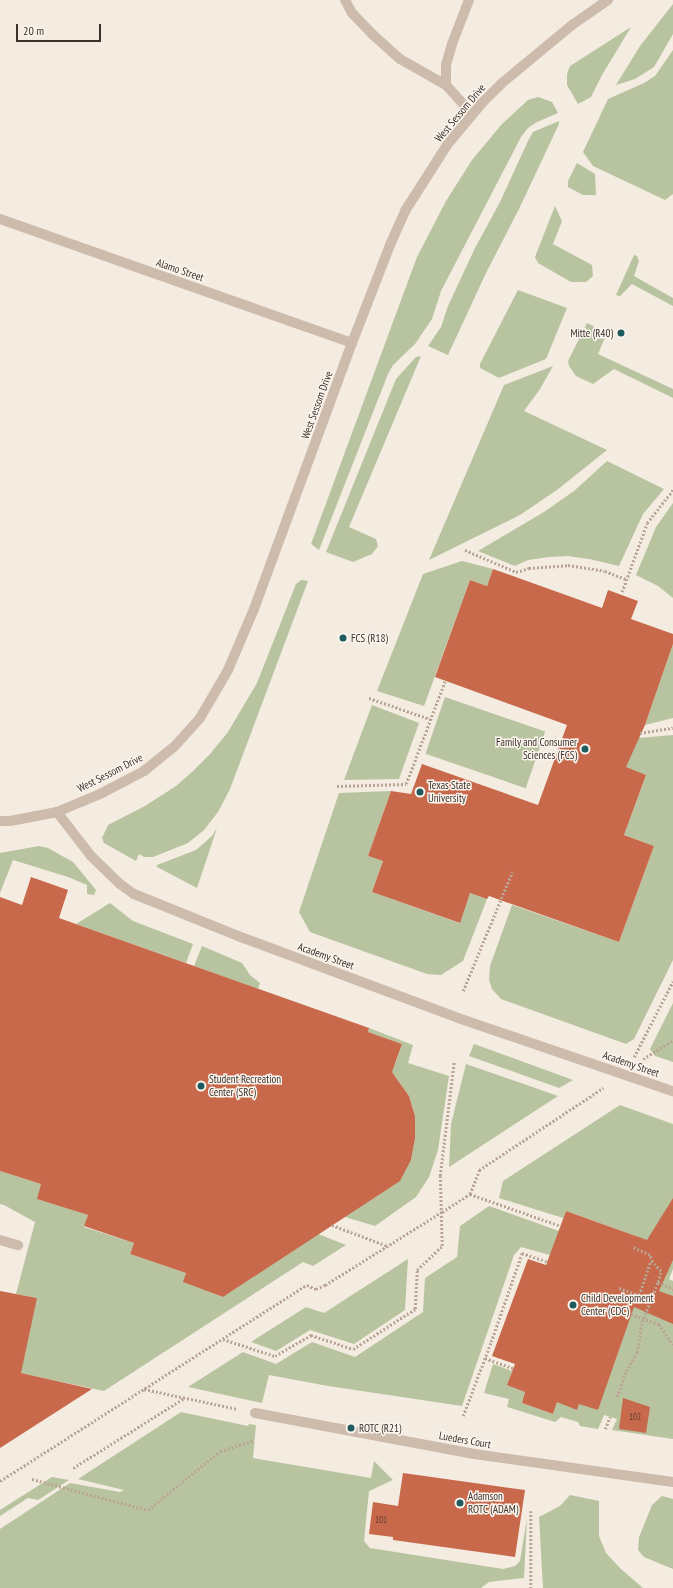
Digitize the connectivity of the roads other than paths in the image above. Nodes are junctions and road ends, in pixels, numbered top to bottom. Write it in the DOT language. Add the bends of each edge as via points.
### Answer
graph roads {
  1 [pos="345,0"];
  2 [pos="469,0"];
  3 [pos="608,0"];
  4 [pos="446,85"];
  5 [pos="472,114"];
  6 [pos="0,219"];
  7 [pos="352,343"];
  8 [pos="57,812"];
  9 [pos="0,821"];
  10 [pos="673,1091"];
  11 [pos="0,1240"];
  12 [pos="18,1245"];
  13 [pos="255,1413"];
  14 [pos="673,1482"];
  1 -- 4 [label="street" via="352,13 400,59"];
  2 -- 4 [label="street" via="446,65"];
  3 -- 5 [label="street, West Sessom Drive" via="572,25 508,78"];
  4 -- 5 [label="street"];
  5 -- 7 [label="street, West Sessom Drive" via="447,145 405,211"];
  6 -- 7 [label="street, Alamo Street"];
  7 -- 8 [label="street, West Sessom Drive" via="254,609 228,670 200,718 179,742 144,771 100,794"];
  8 -- 9 [label="street"];
  8 -- 10 [label="street, Academy Street" via="90,856 134,894 458,1018"];
  11 -- 12 [label="street"];
  13 -- 14 [label="street, Lueders Court" via="474,1454"];
}
